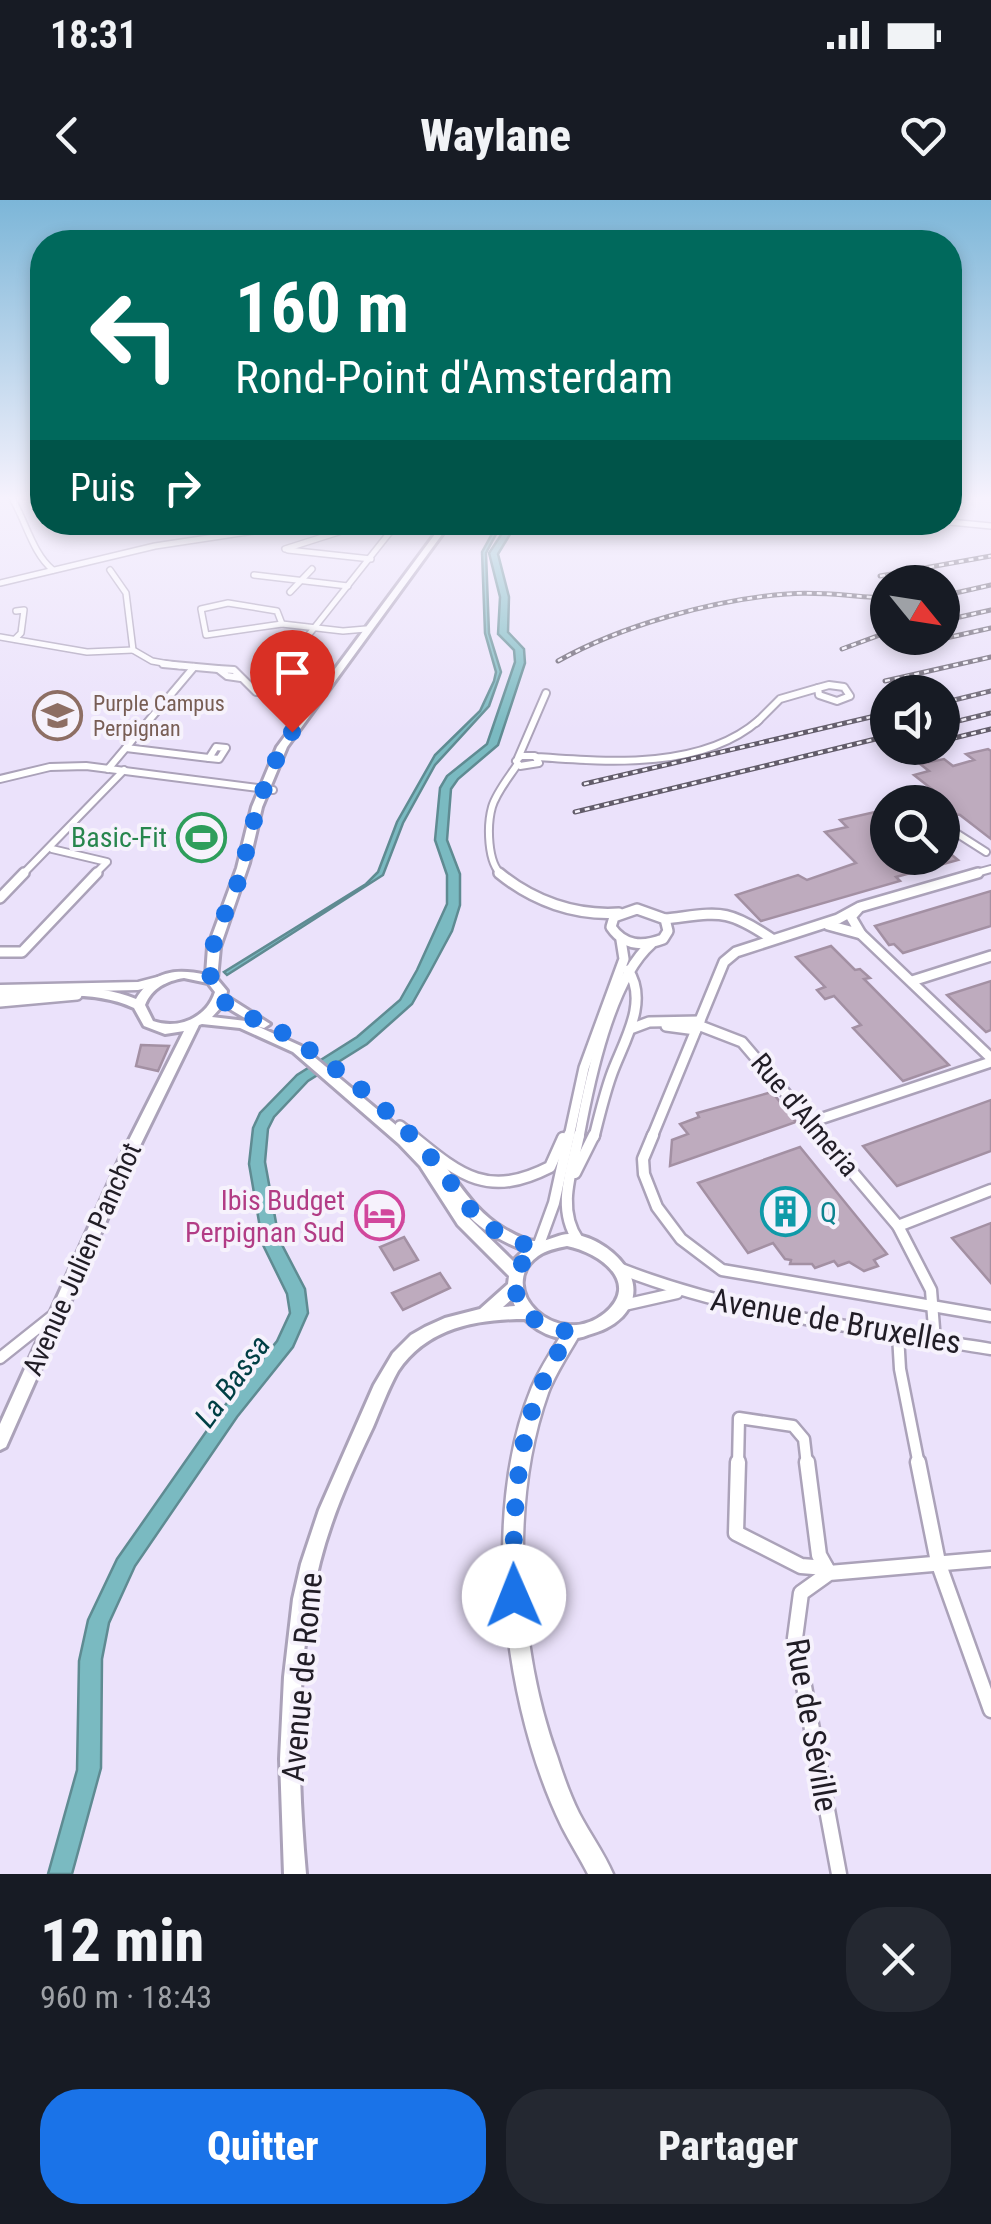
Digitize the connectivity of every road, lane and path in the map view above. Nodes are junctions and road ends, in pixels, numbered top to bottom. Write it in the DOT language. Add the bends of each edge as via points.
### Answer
graph roads {
  1 [pos="28,576"];
  2 [pos="114,576"];
  3 [pos="255,576"];
  4 [pos="305,576"];
  5 [pos="356,576"];
  6 [pos="407,576"];
  7 [pos="301,581"];
  8 [pos="0,583"];
  9 [pos="348,586"];
  10 [pos="290,592"];
  11 [pos="16,611"];
  12 [pos="379,614"];
  13 [pos="282,624"];
  14 [pos="315,628"];
  15 [pos="363,633"];
  16 [pos="0,636"];
  17 [pos="14,640"];
  18 [pos="28,642"];
  19 [pos="133,650"];
  20 [pos="26,656"];
  21 [pos="347,656"];
  22 [pos="194,666"];
  23 [pos="819,692"];
  24 [pos="546,693"];
  25 [pos="523,743"];
  26 [pos="126,748"];
  27 [pos="209,758"];
  28 [pos="518,761"];
  29 [pos="534,761"];
  30 [pos="108,768"];
  31 [pos="124,770"];
  32 [pos="511,777"];
  33 [pos="0,779"];
  34 [pos="269,789"];
  35 [pos="960,835"];
  36 [pos="52,849"];
  37 [pos="989,854"];
  38 [pos="991,869"];
  39 [pos="0,898"];
  40 [pos="860,907"];
  41 [pos="619,913"];
  42 [pos="593,914"];
  43 [pos="664,919"];
  44 [pos="821,925"];
  45 [pos="610,927"];
  46 [pos="668,931"];
  47 [pos="861,934"];
  48 [pos="772,939"];
  49 [pos="620,940"];
  50 [pos="651,944"];
  51 [pos="754,944"];
  52 [pos="214,947"];
  53 [pos="0,952"];
  54 [pos="991,956"];
  55 [pos="628,970"];
  56 [pos="184,974"];
  57 [pos="161,980"];
  58 [pos="211,980"];
  59 [pos="912,981"];
  60 [pos="0,995"];
  61 [pos="222,1000"];
  62 [pos="139,1005"];
  63 [pos="198,1022"];
  64 [pos="698,1025"];
  65 [pos="167,1028"];
  66 [pos="632,1032"];
  67 [pos="312,1057"];
  68 [pos="991,1060"];
  69 [pos="584,1069"];
  70 [pos="331,1073"];
  71 [pos="165,1077"];
  72 [pos="400,1126"];
  73 [pos="815,1126"];
  74 [pos="572,1178"];
  75 [pos="991,1190"];
  76 [pos="898,1226"];
  77 [pos="578,1240"];
  78 [pos="536,1247"];
  79 [pos="621,1269"];
  80 [pos="514,1280"];
  81 [pos="682,1293"];
  82 [pos="622,1306"];
  83 [pos="934,1308"];
  84 [pos="60,1310"];
  85 [pos="486,1313"];
  86 [pos="525,1313"];
  87 [pos="991,1316"];
  88 [pos="572,1332"];
  89 [pos="898,1335"];
  90 [pos="935,1341"];
  91 [pos="991,1348"];
  92 [pos="0,1358"];
  93 [pos="0,1442"];
  94 [pos="991,1559"];
  95 [pos="938,1562"];
  96 [pos="828,1571"];
  97 [pos="991,1710"];
  98 [pos="554,1781"];
  99 [pos="294,1874"];
  100 [pos="600,1874"];
  101 [pos="611,1874"];
  102 [pos="840,1874"];
  1 -- 8 [label="street"];
  2 -- 19 [label="street" via="126,593"];
  3 -- 7 [label="street"];
  4 -- 7 [label="street"];
  5 -- 9 [label="street"];
  6 -- 12 [label="main road"];
  7 -- 9 [label="street"];
  7 -- 10 [label="street"];
  9 -- 14 [label="street"];
  11 -- 17 [label="street" via="24,610"];
  12 -- 15 [label="main road"];
  12 -- 21 [label="main road"];
  13 -- 13 [label="street" via="269,608 223,603 201,610 206,635"];
  13 -- 14 [label="street"];
  14 -- 15 [label="street"];
  14 -- 22 [label="street" via="264,692 234,670"];
  15 -- 21 [label="main road"];
  16 -- 17 [label="street"];
  17 -- 18 [label="street"];
  18 -- 19 [label="street" via="88,652"];
  18 -- 20 [label="street"];
  19 -- 22 [label="street" via="151,662"];
  21 -- 34 [label="main road" via="302,720"];
  22 -- 26 [label="street"];
  23 -- 29 [label="street" via="780,699 732,742 668,757"];
  24 -- 25 [label="street"];
  25 -- 28 [label="street"];
  25 -- 29 [label="street"];
  26 -- 27 [label="street"];
  26 -- 30 [label="street"];
  28 -- 29 [label="street"];
  28 -- 32 [label="street"];
  29 -- 32 [label="street"];
  30 -- 31 [label="street"];
  30 -- 33 [label="street" via="66,765"];
  31 -- 34 [label="street"];
  31 -- 36 [label="street"];
  32 -- 42 [label="street" via="492,806 494,869 526,895"];
  34 -- 52 [label="main road"];
  35 -- 37 [label="street"];
  36 -- 39 [label="street"];
  36 -- 53 [label="street" via="107,862 22,952"];
  38 -- 40 [label="street"];
  40 -- 44 [label="street"];
  40 -- 47 [label="street" via="852,918"];
  41 -- 42 [label="street"];
  41 -- 43 [label="street" via="644,910"];
  41 -- 45 [label="street"];
  42 -- 45 [label="street"];
  43 -- 46 [label="street"];
  43 -- 48 [label="street" via="724,912"];
  44 -- 47 [label="street"];
  44 -- 48 [label="street"];
  45 -- 49 [label="street"];
  46 -- 50 [label="street"];
  46 -- 51 [label="street" via="724,917 740,922"];
  47 -- 59 [label="street"];
  48 -- 51 [label="street"];
  49 -- 50 [label="street"];
  49 -- 69 [label="street" via="624,959"];
  50 -- 55 [label="street"];
  51 -- 64 [label="street" via="724,962"];
  52 -- 56 [label="main road"];
  52 -- 58 [label="main road"];
  54 -- 59 [label="street"];
  55 -- 66 [label="street" via="634,979"];
  55 -- 74 [label="street" via="590,1079"];
  56 -- 57 [label="main road"];
  56 -- 58 [label="main road"];
  57 -- 60 [label="main road"];
  57 -- 62 [label="main road"];
  58 -- 61 [label="main road"];
  59 -- 68 [label="street"];
  60 -- 62 [label="main road" via="84,994"];
  61 -- 63 [label="main road"];
  61 -- 67 [label="main road"];
  62 -- 65 [label="main road" via="146,1020"];
  63 -- 65 [label="main road"];
  63 -- 67 [label="main road" via="254,1028"];
  63 -- 71 [label="main road, Avenue Julien Panchot"];
  64 -- 66 [label="street"];
  64 -- 73 [label="street, Rue d'Almeria" via="742,1042"];
  64 -- 83 [label="street" via="642,1172 686,1247 722,1270"];
  65 -- 71 [label="main road, Avenue Julien Panchot" via="175,1044"];
  66 -- 74 [label="street"];
  67 -- 70 [label="main road"];
  68 -- 73 [label="street"];
  69 -- 72 [label="street" via="550,1167 518,1184 474,1180"];
  69 -- 78 [label="street" via="563,1171"];
  70 -- 72 [label="main road"];
  70 -- 80 [label="main road" via="426,1162 463,1221"];
  71 -- 84 [label="main road, Avenue Julien Panchot"];
  72 -- 78 [label="main road" via="476,1219 496,1234"];
  73 -- 76 [label="street, Rue d'Almeria"];
  74 -- 77 [label="street" via="567,1224"];
  75 -- 76 [label="street"];
  76 -- 83 [label="street, Rue d'Almeria"];
  77 -- 78 [label="main road"];
  77 -- 79 [label="main road" via="604,1250"];
  78 -- 80 [label="main road"];
  79 -- 81 [label="street, Avenue de Bruxelles"];
  79 -- 82 [label="main road"];
  80 -- 85 [label="main road, Avenue de Rome"];
  80 -- 86 [label="main road"];
  81 -- 82 [label="street, Avenue de Bruxelles"];
  81 -- 89 [label="street, Avenue de Bruxelles"];
  82 -- 88 [label="main road" via="602,1325"];
  83 -- 87 [label="street"];
  83 -- 90 [label="street, Rue d'Almeria"];
  84 -- 92 [label="street"];
  84 -- 93 [label="main road, Avenue Julien Panchot"];
  85 -- 86 [label="main road, Avenue de Rome"];
  85 -- 99 [label="main road, Avenue de Rome" via="405,1350 332,1498 301,1616 290,1804"];
  86 -- 88 [label="main road"];
  88 -- 98 [label="main road" via="542,1382 517,1476 513,1537 527,1690"];
  89 -- 90 [label="street, Avenue de Bruxelles"];
  89 -- 95 [label="street"];
  90 -- 91 [label="street, Avenue de Bruxelles"];
  94 -- 95 [label="street"];
  95 -- 96 [label="street"];
  95 -- 97 [label="street"];
  96 -- 96 [label="street" via="801,1566 736,1533 738,1418 800,1430 819,1554"];
  96 -- 102 [label="street, Rue de Séville" via="802,1593 794,1638"];
  98 -- 100 [label="main road"];
  98 -- 101 [label="street"];
}
